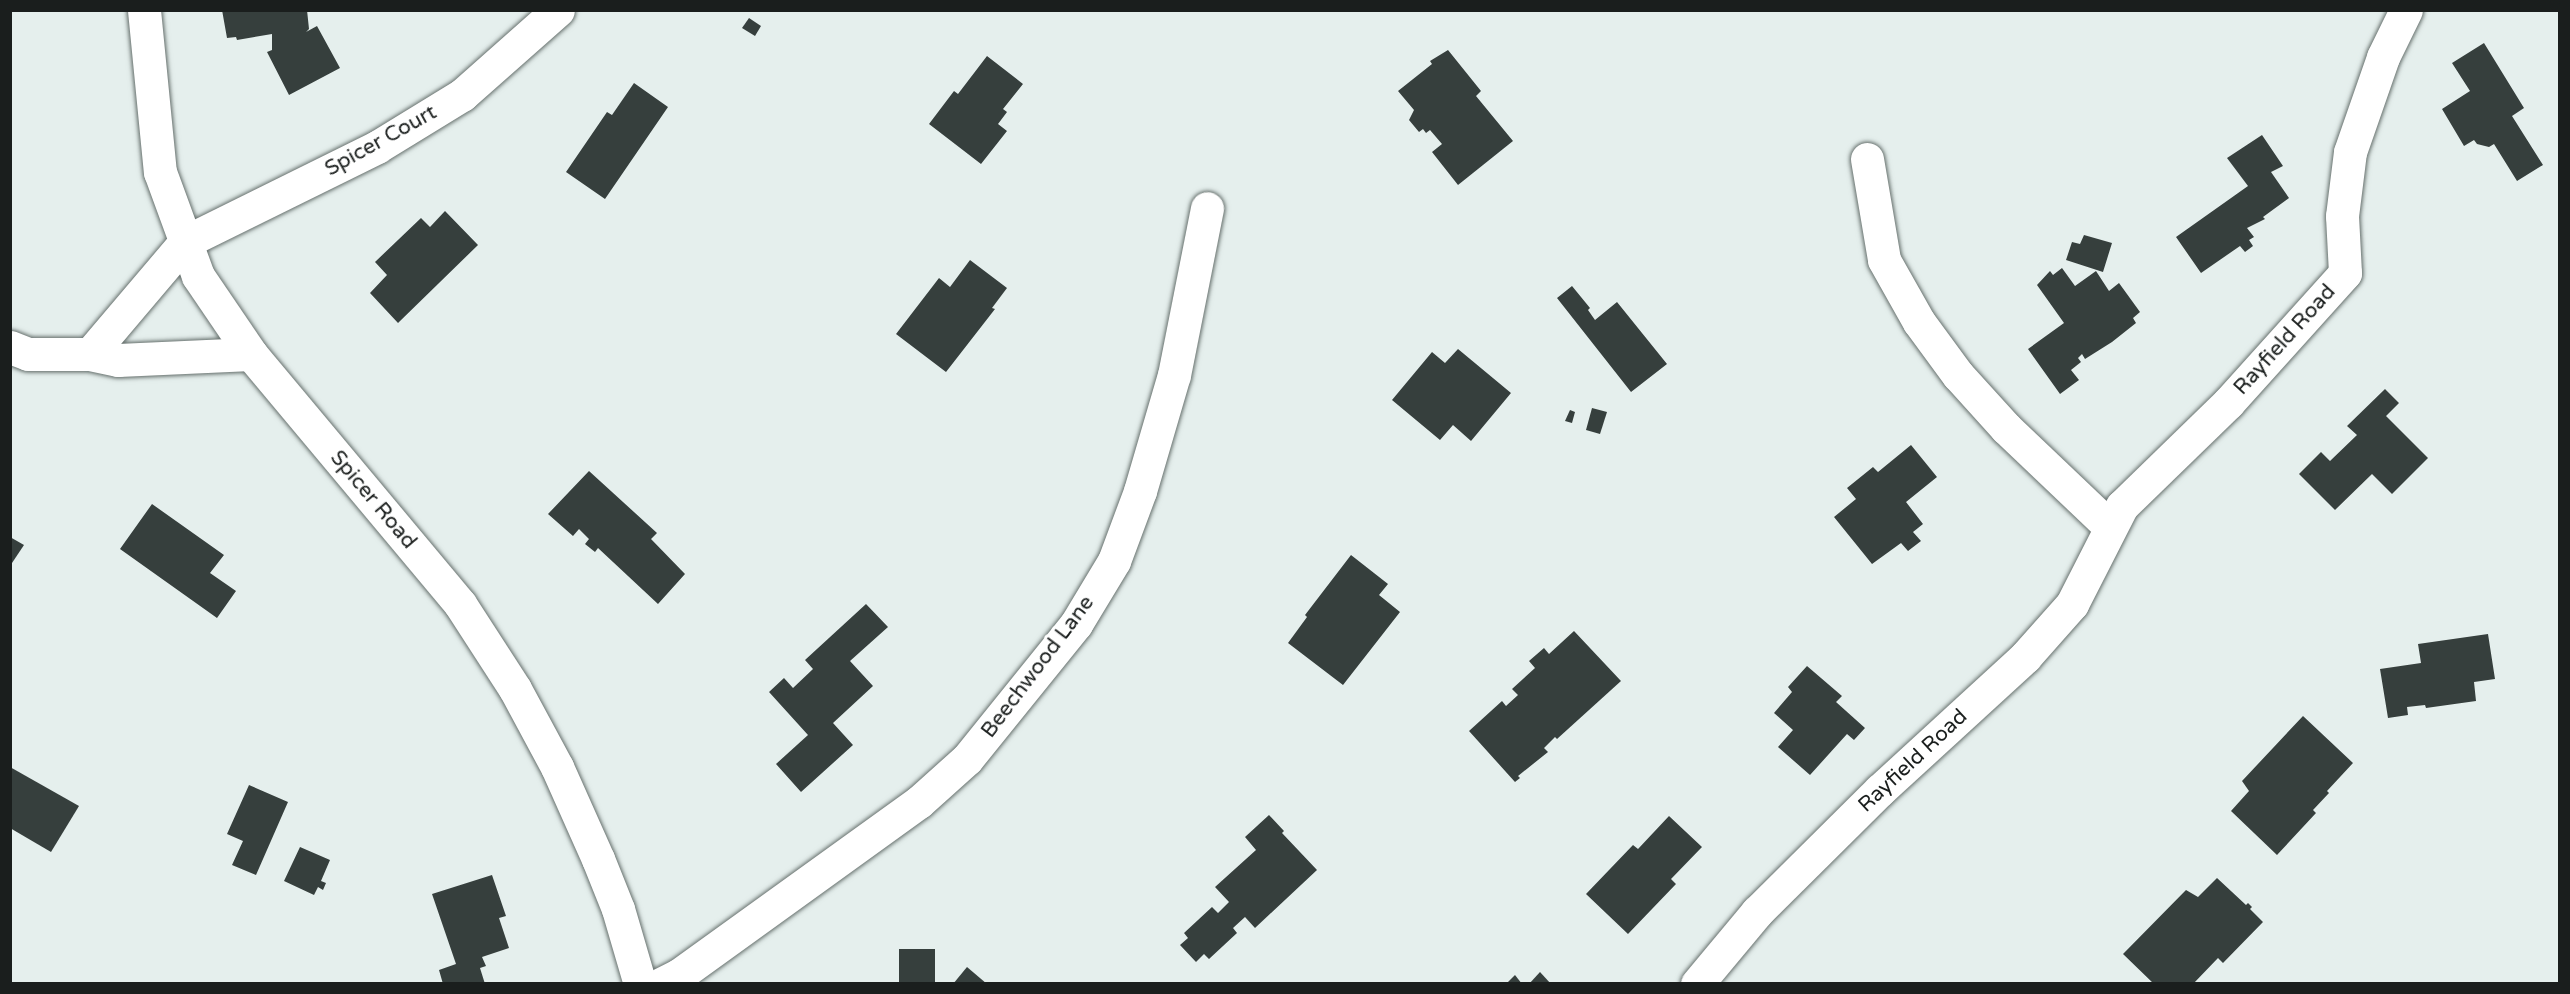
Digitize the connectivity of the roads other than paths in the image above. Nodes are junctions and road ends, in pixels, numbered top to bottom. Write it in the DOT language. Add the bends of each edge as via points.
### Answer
graph roads {
  1 [pos="144,10"];
  2 [pos="558,10"];
  3 [pos="2406,10"];
  4 [pos="1867,159"];
  5 [pos="1207,208"];
  6 [pos="185,242"];
  7 [pos="10,347"];
  8 [pos="90,354"];
  9 [pos="251,354"];
  10 [pos="2110,527"];
  11 [pos="640,984"];
  12 [pos="661,984"];
  13 [pos="1697,984"];
  1 -- 6 [label="street, Spicer Road" via="160,171"];
  2 -- 6 [label="street, Spicer Court" via="462,95 377,147"];
  3 -- 10 [label="street, Rayfield Road" via="2383,57 2350,152 2342,216 2345,273 2228,403 2122,506"];
  4 -- 10 [label="street" via="1884,260 1919,322 1958,375 2006,429"];
  5 -- 12 [label="street, Beechwood Lane" via="1178,356 1140,491 1114,561 1076,624 967,759 919,801 679,975"];
  6 -- 8 [label="street"];
  6 -- 9 [label="street, Spicer Road" via="198,276"];
  7 -- 8 [label="street" via="28,354"];
  8 -- 9 [label="street" via="118,360"];
  9 -- 11 [label="street, Spicer Road" via="460,604 515,689 557,767 598,859 618,909"];
  10 -- 13 [label="street, Rayfield Road" via="2072,604 2025,657 1872,798 1757,912"];
}
